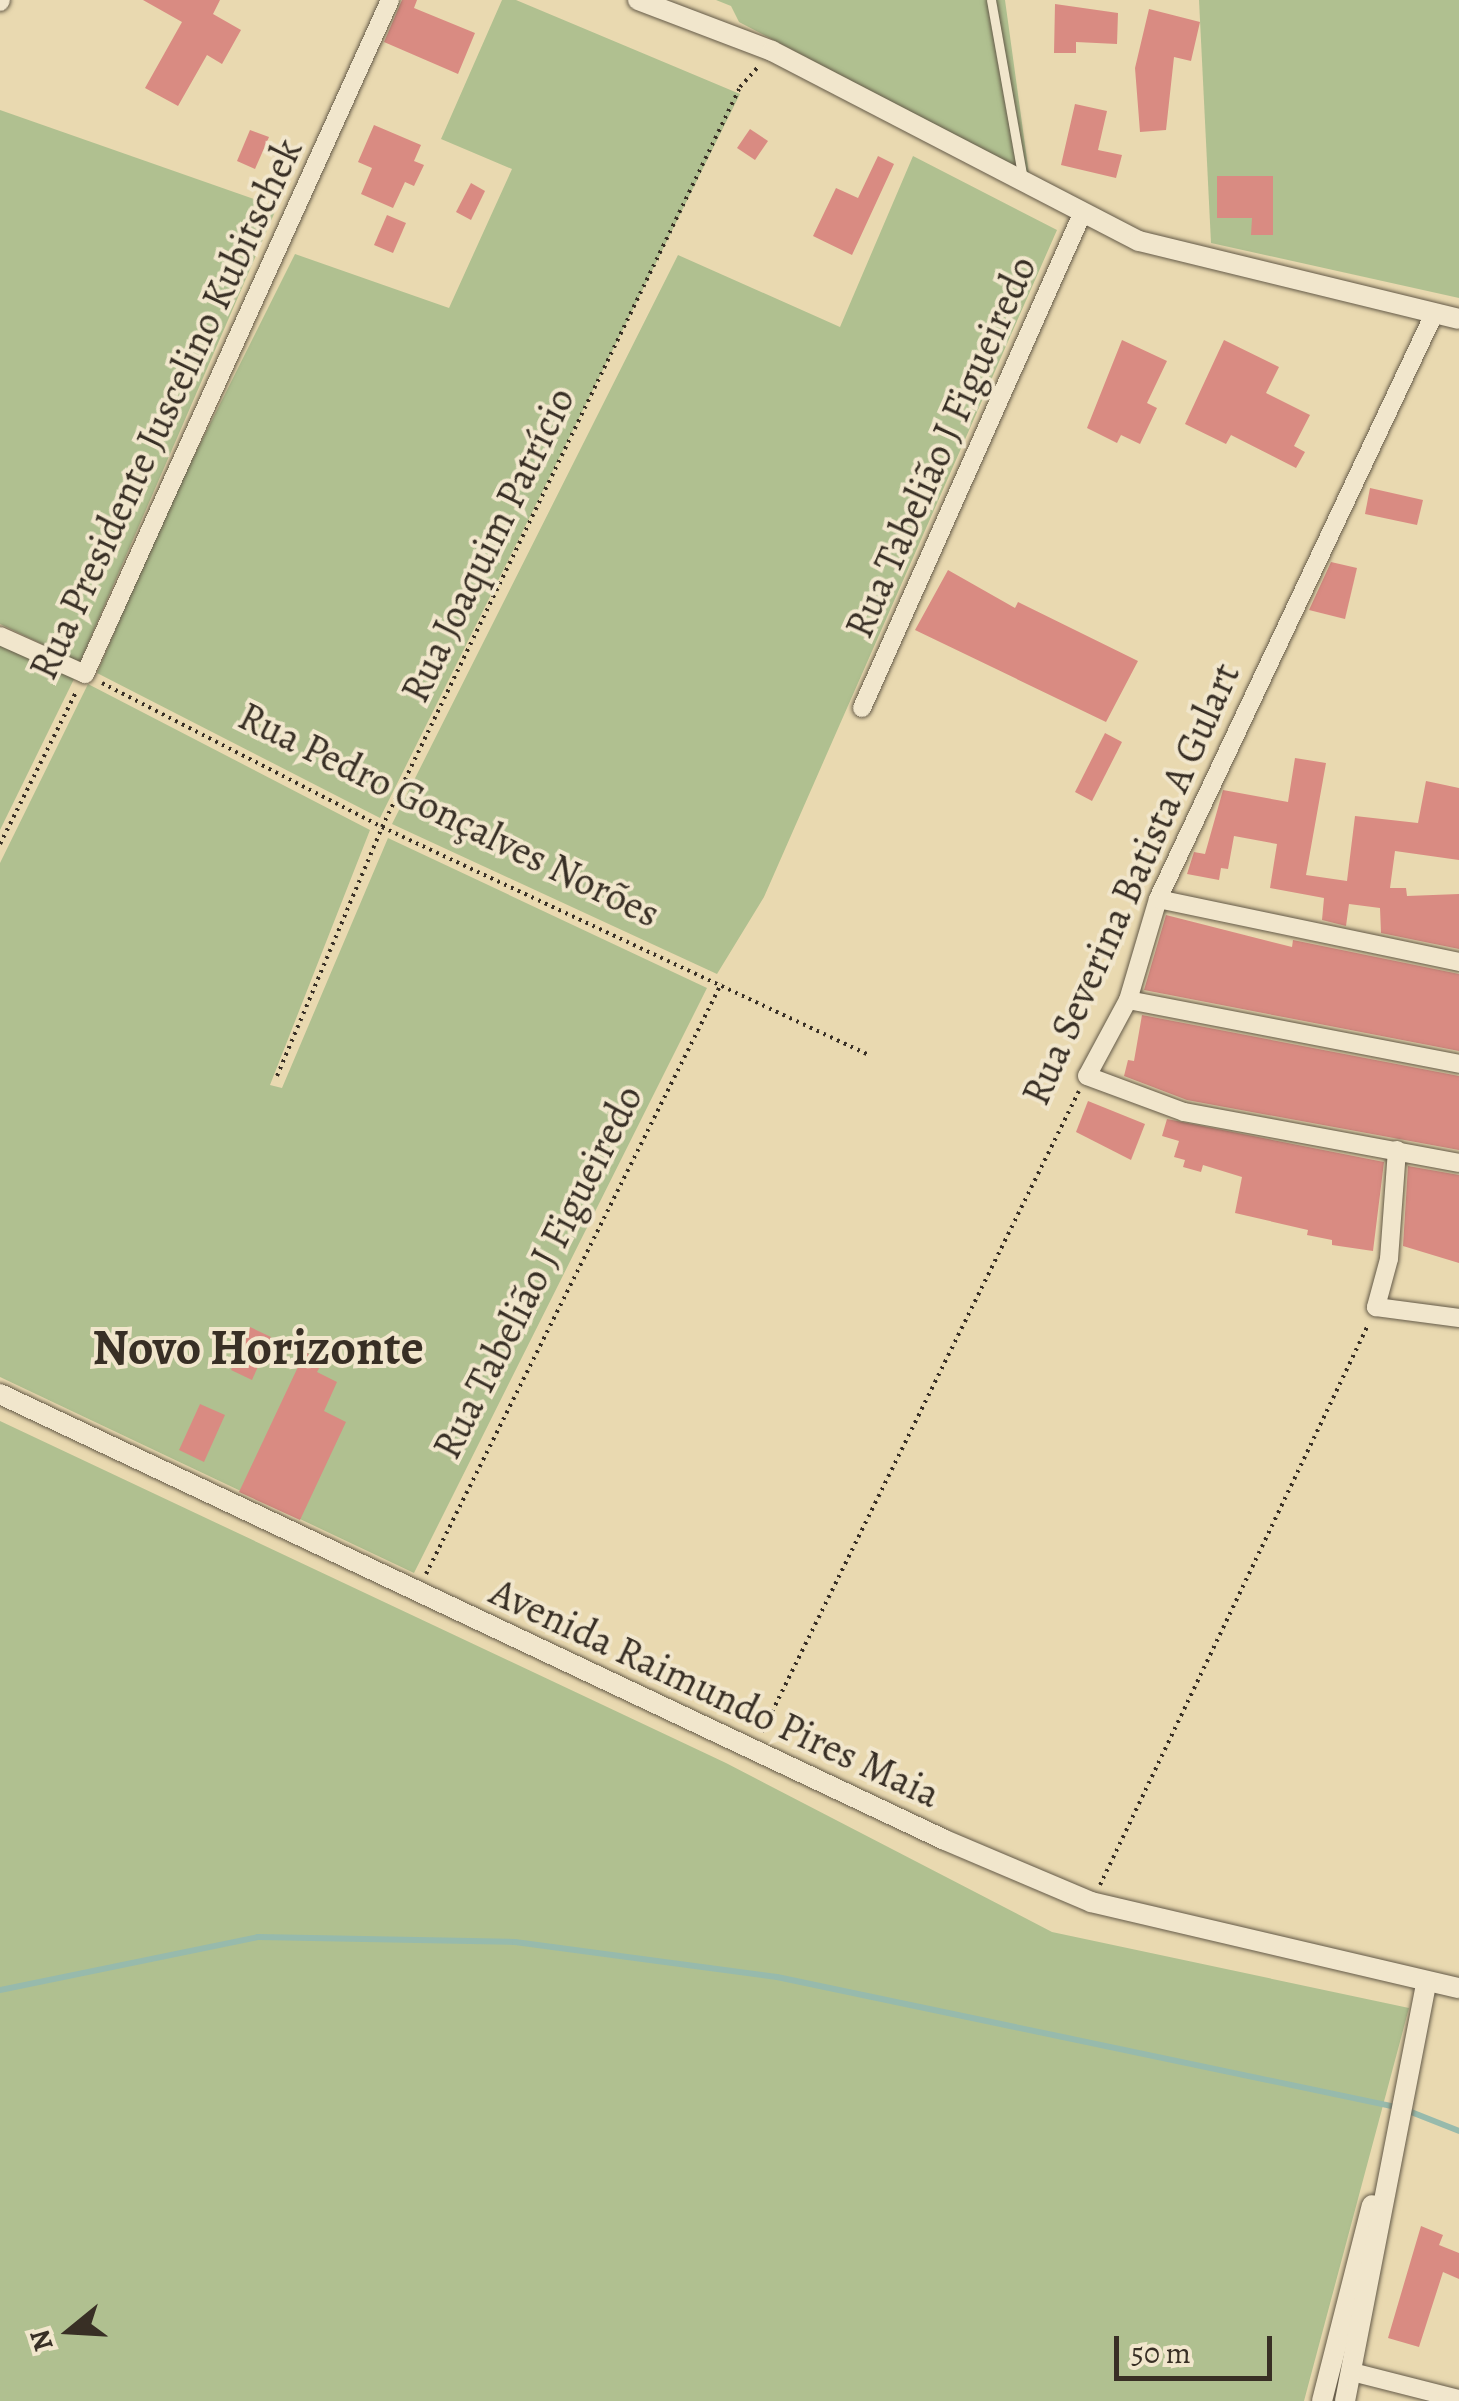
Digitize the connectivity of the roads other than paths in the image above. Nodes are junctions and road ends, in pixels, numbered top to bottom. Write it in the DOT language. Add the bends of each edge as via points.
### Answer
graph roads {
  1 [pos="390,0"];
  2 [pos="638,0"];
  3 [pos="991,0"];
  4 [pos="1023,182"];
  5 [pos="1082,214"];
  6 [pos="1434,314"];
  7 [pos="1459,319"];
  8 [pos="0,636"];
  9 [pos="862,708"];
  10 [pos="1158,899"];
  11 [pos="1459,962"];
  12 [pos="1128,1000"];
  13 [pos="1459,1064"];
  14 [pos="1398,1150"];
  15 [pos="1459,1163"];
  16 [pos="1459,1318"];
  17 [pos="0,1394"];
  18 [pos="1426,1984"];
  19 [pos="1459,1988"];
  20 [pos="1401,2108"];
  21 [pos="1352,2372"];
  22 [pos="1459,2399"];
  23 [pos="1322,2401"];
  24 [pos="1344,2401"];
  1 -- 8 [label="street, Rua Presidente Juscelino Kubitschek" via="85,674"];
  2 -- 4 [label="street" via="772,51"];
  3 -- 4 [label="lane"];
  4 -- 5 [label="street"];
  5 -- 6 [label="street" via="1181,256"];
  5 -- 9 [label="street, Rua Tabelião J Figueiredo"];
  6 -- 7 [label="street"];
  6 -- 10 [label="street, Rua Severina Batista A Gulart"];
  10 -- 11 [label="street"];
  10 -- 12 [label="street, Rua Severina Batista A Gulart"];
  12 -- 13 [label="street"];
  12 -- 14 [label="street, Rua Severina Batista A Gulart" via="1087,1076 1184,1112"];
  14 -- 15 [label="street"];
  14 -- 16 [label="street" via="1389,1260 1376,1307"];
  17 -- 18 [label="street, Avenida Raimundo Pires Maia" via="753,1750 1092,1902"];
  18 -- 19 [label="street, Avenida Raimundo Pires Maia"];
  18 -- 20 [label="street"];
  20 -- 21 [label="street"];
  20 -- 23 [label="street" via="1344,2300"];
  21 -- 22 [label="street"];
  21 -- 24 [label="street"];
}
